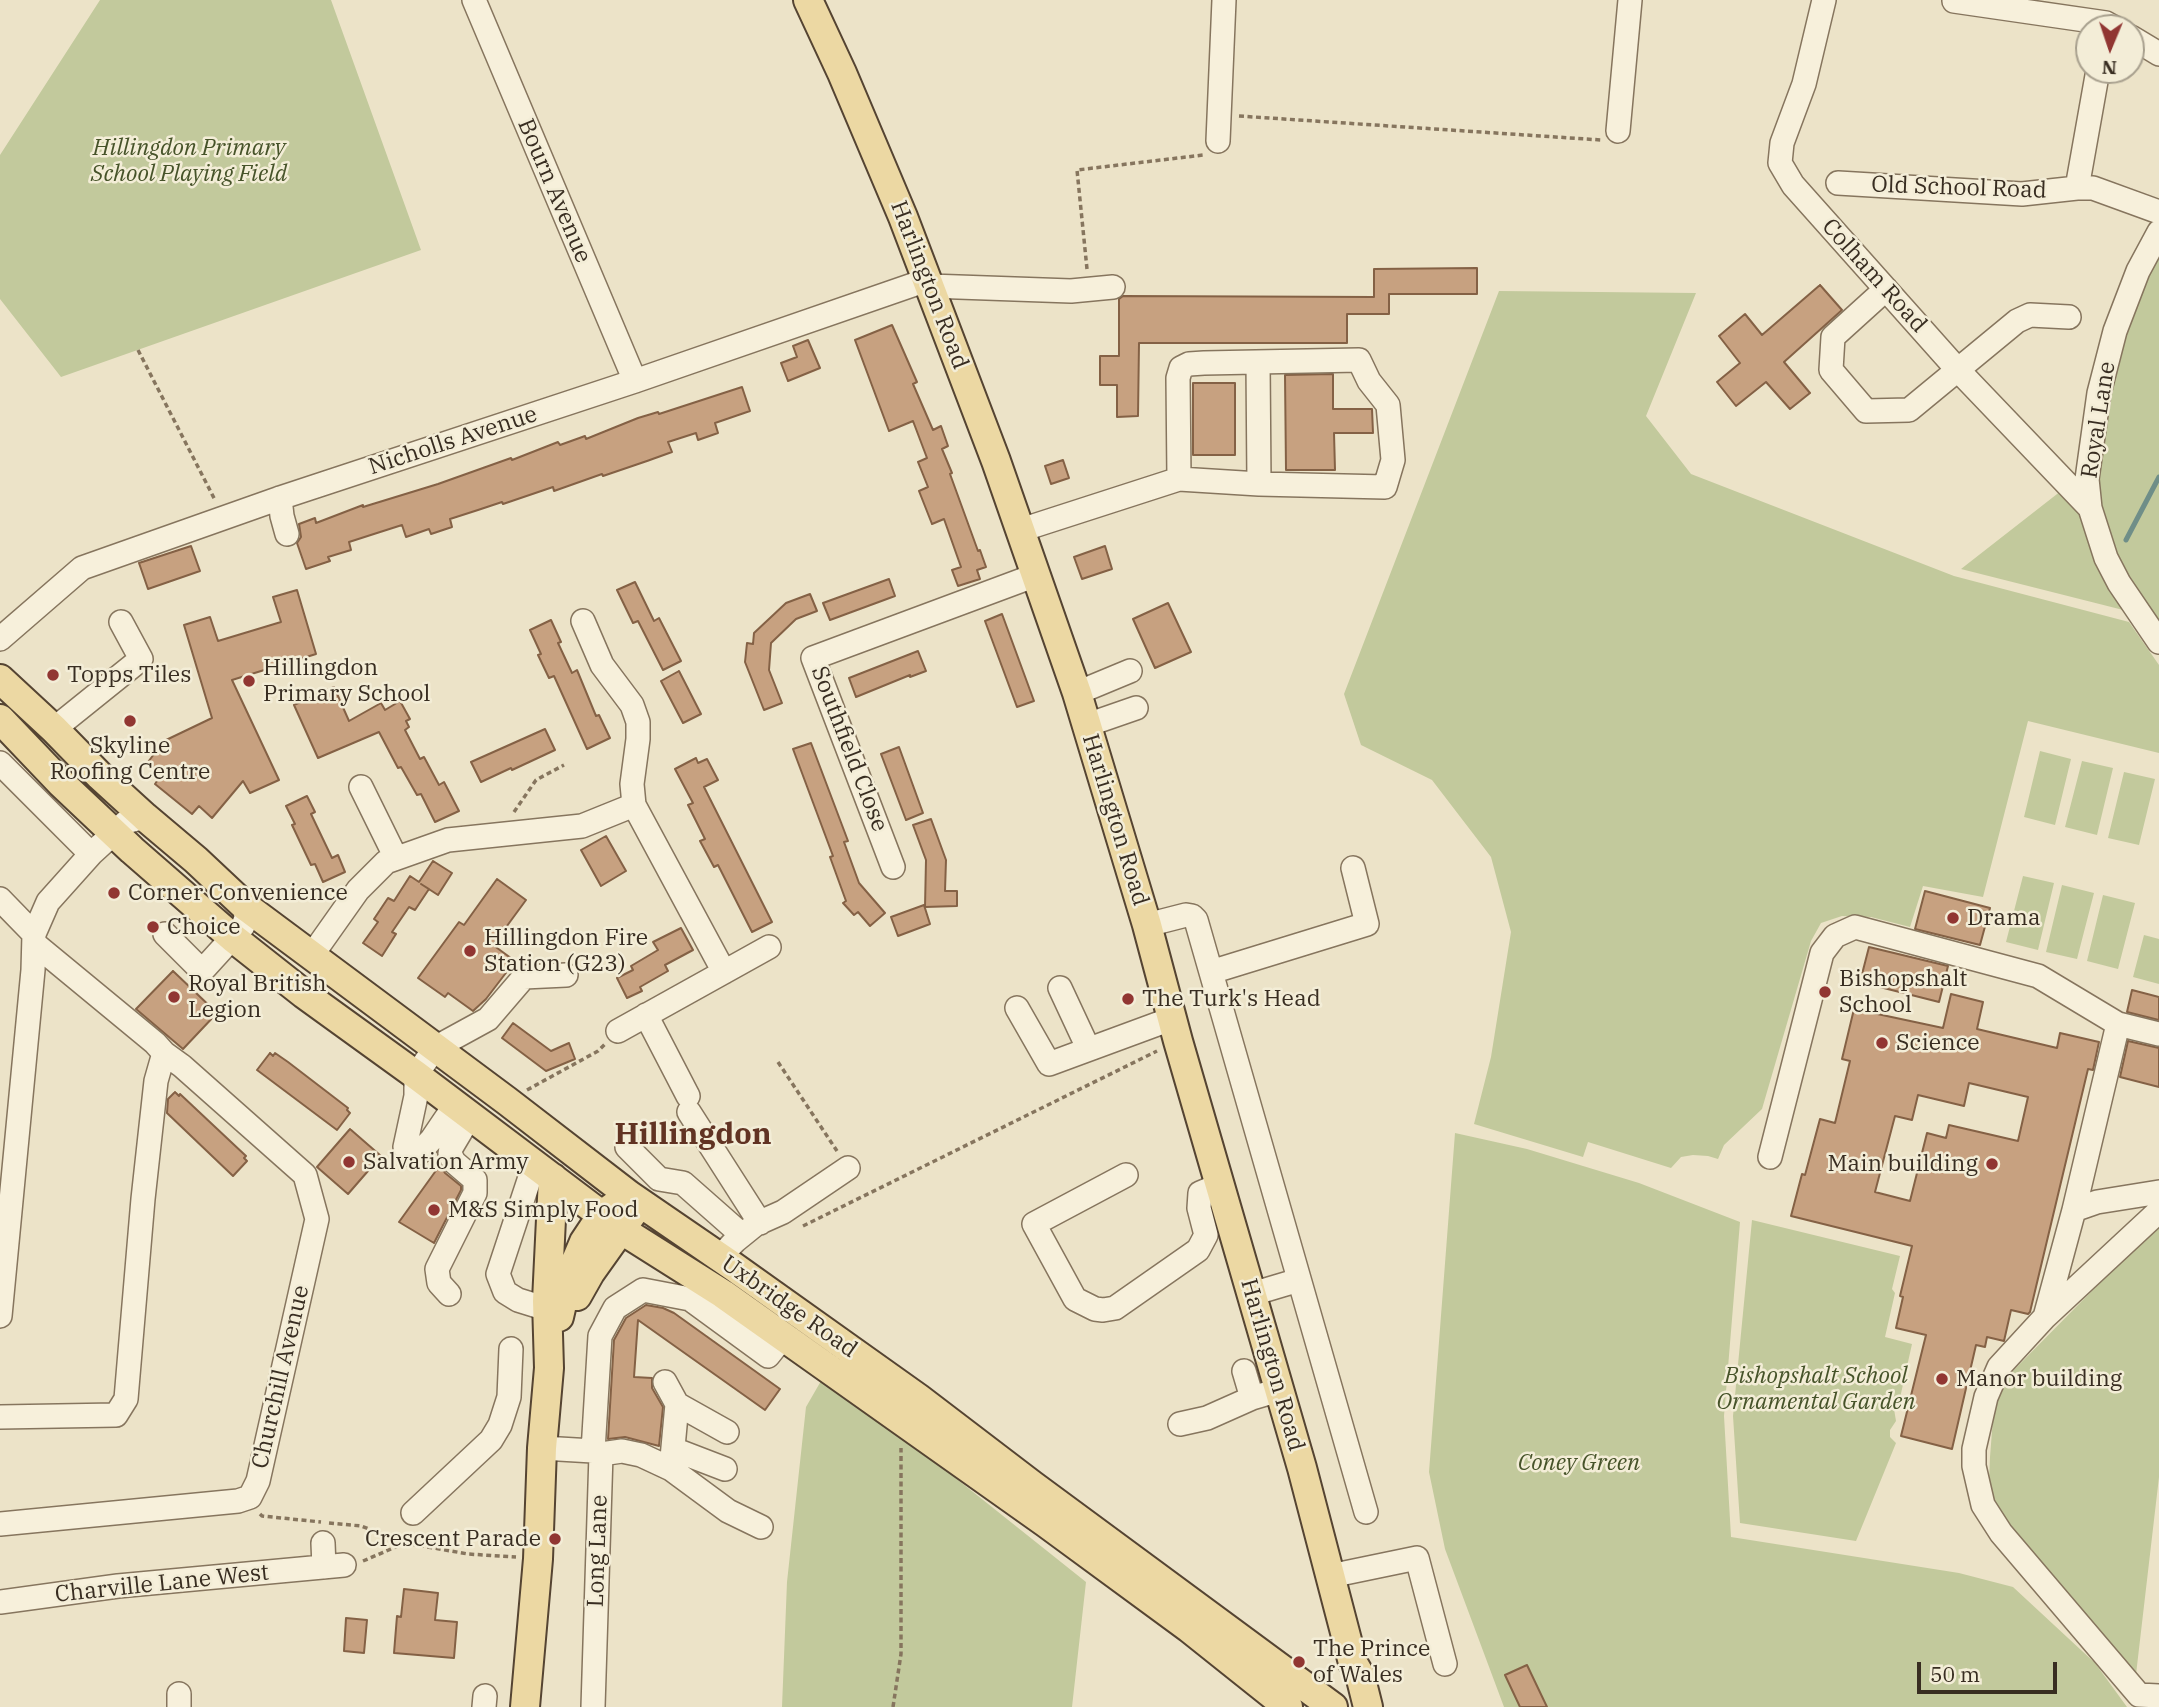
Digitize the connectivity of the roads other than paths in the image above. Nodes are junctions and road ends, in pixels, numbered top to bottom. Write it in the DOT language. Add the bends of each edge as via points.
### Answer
graph roads {
  1 [pos="474,0"];
  2 [pos="808,0"];
  3 [pos="1224,0"];
  4 [pos="1630,0"];
  5 [pos="1824,0"];
  6 [pos="1954,1"];
  7 [pos="2009,5"];
  8 [pos="2075,19"];
  9 [pos="2096,84"];
  10 [pos="1618,131"];
  11 [pos="1218,141"];
  12 [pos="1838,183"];
  13 [pos="2077,188"];
  14 [pos="2159,212"];
  15 [pos="2159,232"];
  16 [pos="929,283"];
  17 [pos="1113,287"];
  18 [pos="1886,289"];
  19 [pos="2069,317"];
  20 [pos="1258,362"];
  21 [pos="1957,369"];
  22 [pos="635,381"];
  23 [pos="1179,479"];
  24 [pos="1259,484"];
  25 [pos="280,498"];
  26 [pos="2090,508"];
  27 [pos="1021,530"];
  28 [pos="287,534"];
  29 [pos="1036,575"];
  30 [pos="583,621"];
  31 [pos="121,622"];
  32 [pos="0,639"];
  33 [pos="2159,642"];
  34 [pos="1130,671"];
  35 [pos="0,679"];
  36 [pos="1077,693"];
  37 [pos="1136,708"];
  38 [pos="0,719"];
  39 [pos="1087,725"];
  40 [pos="54,729"];
  41 [pos="0,763"];
  42 [pos="362,787"];
  43 [pos="634,805"];
  44 [pos="145,817"];
  45 [pos="113,832"];
  46 [pos="91,854"];
  47 [pos="396,858"];
  48 [pos="893,867"];
  49 [pos="1353,868"];
  50 [pos="0,899"];
  51 [pos="245,906"];
  52 [pos="1147,925"];
  53 [pos="165,934"];
  54 [pos="233,938"];
  55 [pos="34,939"];
  56 [pos="769,947"];
  57 [pos="312,955"];
  58 [pos="724,972"];
  59 [pos="1211,972"];
  60 [pos="566,975"];
  61 [pos="1060,988"];
  62 [pos="1017,1008"];
  63 [pos="646,1015"];
  64 [pos="2118,1024"];
  65 [pos="1175,1030"];
  66 [pos="618,1031"];
  67 [pos="2159,1034"];
  68 [pos="435,1048"];
  69 [pos="1088,1048"];
  70 [pos="164,1053"];
  71 [pos="416,1075"];
  72 [pos="462,1110"];
  73 [pos="627,1147"];
  74 [pos="1770,1157"];
  75 [pos="848,1168"];
  76 [pos="543,1171"];
  77 [pos="1126,1175"];
  78 [pos="684,1185"];
  79 [pos="1219,1185"];
  80 [pos="2159,1192"];
  81 [pos="642,1204"];
  82 [pos="2074,1210"];
  83 [pos="2159,1211"];
  84 [pos="611,1222"];
  85 [pos="751,1229"];
  86 [pos="720,1257"];
  87 [pos="1299,1280"];
  88 [pos="449,1294"];
  89 [pos="1252,1294"];
  90 [pos="547,1309"];
  91 [pos="0,1316"];
  92 [pos="2045,1317"];
  93 [pos="784,1336"];
  94 [pos="511,1349"];
  95 [pos="550,1370"];
  96 [pos="1244,1371"];
  97 [pos="665,1382"];
  98 [pos="510,1387"];
  99 [pos="1279,1390"];
  100 [pos="1252,1398"];
  101 [pos="677,1404"];
  102 [pos="0,1417"];
  103 [pos="1180,1424"];
  104 [pos="727,1432"];
  105 [pos="542,1448"];
  106 [pos="597,1452"];
  107 [pos="672,1459"];
  108 [pos="725,1469"];
  109 [pos="1366,1512"];
  110 [pos="413,1513"];
  111 [pos="0,1524"];
  112 [pos="761,1527"];
  113 [pos="323,1544"];
  114 [pos="1331,1576"];
  115 [pos="0,1602"];
  116 [pos="1353,1663"];
  117 [pos="1446,1664"];
  118 [pos="2159,1696"];
  119 [pos="1330,1706"];
  120 [pos="525,1707"];
  121 [pos="593,1707"];
  122 [pos="1288,1707"];
  123 [pos="1368,1707"];
  1 -- 22 [label="street, Bourn Avenue"];
  2 -- 16 [label="main road, Harlington Road"];
  3 -- 11 [label="street"];
  4 -- 10 [label="street"];
  5 -- 18 [label="street, Colham Road" via="1780,163 1793,185"];
  6 -- 7 [label="street"];
  7 -- 8 [label="street"];
  9 -- 13 [label="street"];
  12 -- 13 [label="street, Old School Road" via="2022,194"];
  13 -- 14 [label="street, Old School Road" via="2108,192"];
  15 -- 26 [label="street, Royal Lane" via="2115,331 2099,393 2087,469"];
  16 -- 17 [label="street" via="1071,291"];
  16 -- 22 [label="street, Nicholls Avenue"];
  16 -- 27 [label="main road, Harlington Road"];
  18 -- 21 [label="street, Colham Road"];
  18 -- 21 [label="street" via="1833,337 1831,370 1866,411 1909,410"];
  19 -- 21 [label="street" via="2030,315 2017,321"];
  20 -- 23 [label="street" via="1181,368"];
  20 -- 24 [label="street"];
  20 -- 24 [label="street" via="1359,360 1388,404 1393,460 1385,487"];
  21 -- 26 [label="street, Colham Road"];
  22 -- 25 [label="street, Nicholls Avenue"];
  23 -- 24 [label="street"];
  23 -- 27 [label="street"];
  25 -- 28 [label="street"];
  25 -- 32 [label="street, Nicholls Avenue" via="82,568"];
  26 -- 33 [label="street, Royal Lane" via="2110,566"];
  27 -- 29 [label="main road, Harlington Road"];
  29 -- 36 [label="main road, Harlington Road"];
  29 -- 48 [label="street, Southfield Close" via="813,658"];
  30 -- 43 [label="street" via="602,665 632,705 638,722"];
  31 -- 40 [label="street" via="141,659"];
  34 -- 36 [label="street"];
  35 -- 40 [label="main road, Uxbridge Road"];
  36 -- 39 [label="main road, Harlington Road"];
  37 -- 39 [label="street"];
  38 -- 45 [label="main road, Uxbridge Road"];
  39 -- 52 [label="main road, Harlington Road"];
  40 -- 44 [label="main road, Uxbridge Road"];
  41 -- 46 [label="street"];
  42 -- 47 [label="street"];
  43 -- 47 [label="street" via="582,827 448,840"];
  43 -- 58 [label="street"];
  44 -- 45 [label="street" via="126,822"];
  44 -- 51 [label="main road, Uxbridge Road"];
  45 -- 46 [label="street"];
  45 -- 54 [label="main road, Uxbridge Road"];
  46 -- 55 [label="street" via="48,902"];
  47 -- 57 [label="street" via="358,890"];
  49 -- 59 [label="street" via="1367,924"];
  50 -- 55 [label="street"];
  51 -- 54 [label="street" via="246,918"];
  51 -- 57 [label="main road, Uxbridge Road"];
  52 -- 59 [label="street" via="1192,916"];
  52 -- 65 [label="main road, Harlington Road"];
  53 -- 54 [label="street" via="202,971"];
  54 -- 71 [label="main road, Uxbridge Road"];
  55 -- 70 [label="street"];
  55 -- 91 [label="street"];
  56 -- 58 [label="street"];
  57 -- 68 [label="main road, Uxbridge Road"];
  58 -- 63 [label="street"];
  59 -- 87 [label="street"];
  60 -- 68 [label="street" via="524,977 488,1019"];
  61 -- 69 [label="street"];
  62 -- 69 [label="street" via="1049,1064"];
  63 -- 66 [label="street"];
  63 -- 85 [label="street"];
  64 -- 67 [label="street"];
  64 -- 74 [label="street" via="2038,976 1855,927 1835,936 1822,953"];
  64 -- 82 [label="street"];
  65 -- 69 [label="street"];
  65 -- 79 [label="main road, Harlington Road"];
  68 -- 71 [label="street"];
  68 -- 81 [label="main road, Uxbridge Road"];
  70 -- 102 [label="street" via="156,1081 126,1399 116,1415"];
  70 -- 111 [label="street, Churchill Avenue" via="305,1175 317,1219 258,1481 250,1497 238,1501"];
  71 -- 72 [label="main road, Uxbridge Road"];
  71 -- 72 [label="street" via="405,1147 409,1154 419,1153"];
  72 -- 76 [label="main road, Uxbridge Road"];
  72 -- 88 [label="street" via="450,1154 475,1180 475,1193 437,1269 439,1283"];
  73 -- 78 [label="street" via="659,1179"];
  75 -- 85 [label="street"];
  76 -- 84 [label="main road, Uxbridge Road"];
  76 -- 90 [label="main road"];
  76 -- 90 [label="street" via="498,1274 505,1292"];
  77 -- 79 [label="street" via="1034,1224 1075,1299 1095,1309 1115,1308 1198,1250 1206,1235 1200,1193"];
  78 -- 81 [label="street"];
  78 -- 85 [label="street"];
  79 -- 89 [label="main road, Harlington Road"];
  80 -- 82 [label="street"];
  81 -- 84 [label="main road"];
  81 -- 86 [label="main road, Uxbridge Road"];
  82 -- 92 [label="street"];
  83 -- 92 [label="street"];
  84 -- 93 [label="main road, Uxbridge Road"];
  84 -- 95 [label="main road" via="573,1304"];
  85 -- 86 [label="street"];
  86 -- 119 [label="main road, Uxbridge Road" via="918,1398"];
  87 -- 89 [label="street"];
  87 -- 109 [label="street"];
  89 -- 99 [label="main road, Harlington Road"];
  90 -- 95 [label="main road"];
  92 -- 118 [label="street" via="1999,1367 1986,1398 1974,1449 1983,1505 2001,1533 2138,1695"];
  93 -- 106 [label="street" via="768,1356 690,1299 643,1290 615,1308 600,1336"];
  93 -- 122 [label="main road, Uxbridge Road" via="1189,1628"];
  94 -- 98 [label="street"];
  95 -- 98 [label="street"];
  95 -- 105 [label="main road"];
  96 -- 100 [label="street"];
  97 -- 101 [label="street"];
  98 -- 110 [label="street" via="491,1440"];
  99 -- 100 [label="street"];
  99 -- 114 [label="main road, Harlington Road"];
  100 -- 103 [label="street" via="1207,1418"];
  101 -- 104 [label="street"];
  101 -- 107 [label="street"];
  105 -- 106 [label="street"];
  105 -- 120 [label="main road"];
  106 -- 107 [label="street"];
  106 -- 121 [label="street, Long Lane"];
  107 -- 108 [label="street"];
  107 -- 112 [label="street" via="728,1511"];
  113 -- 115 [label="street, Charville Lane West" via="334,1566"];
  114 -- 116 [label="main road, Harlington Road"];
  114 -- 117 [label="street" via="1417,1558"];
  116 -- 119 [label="main road"];
  116 -- 123 [label="main road, Harlington Road"];
}
